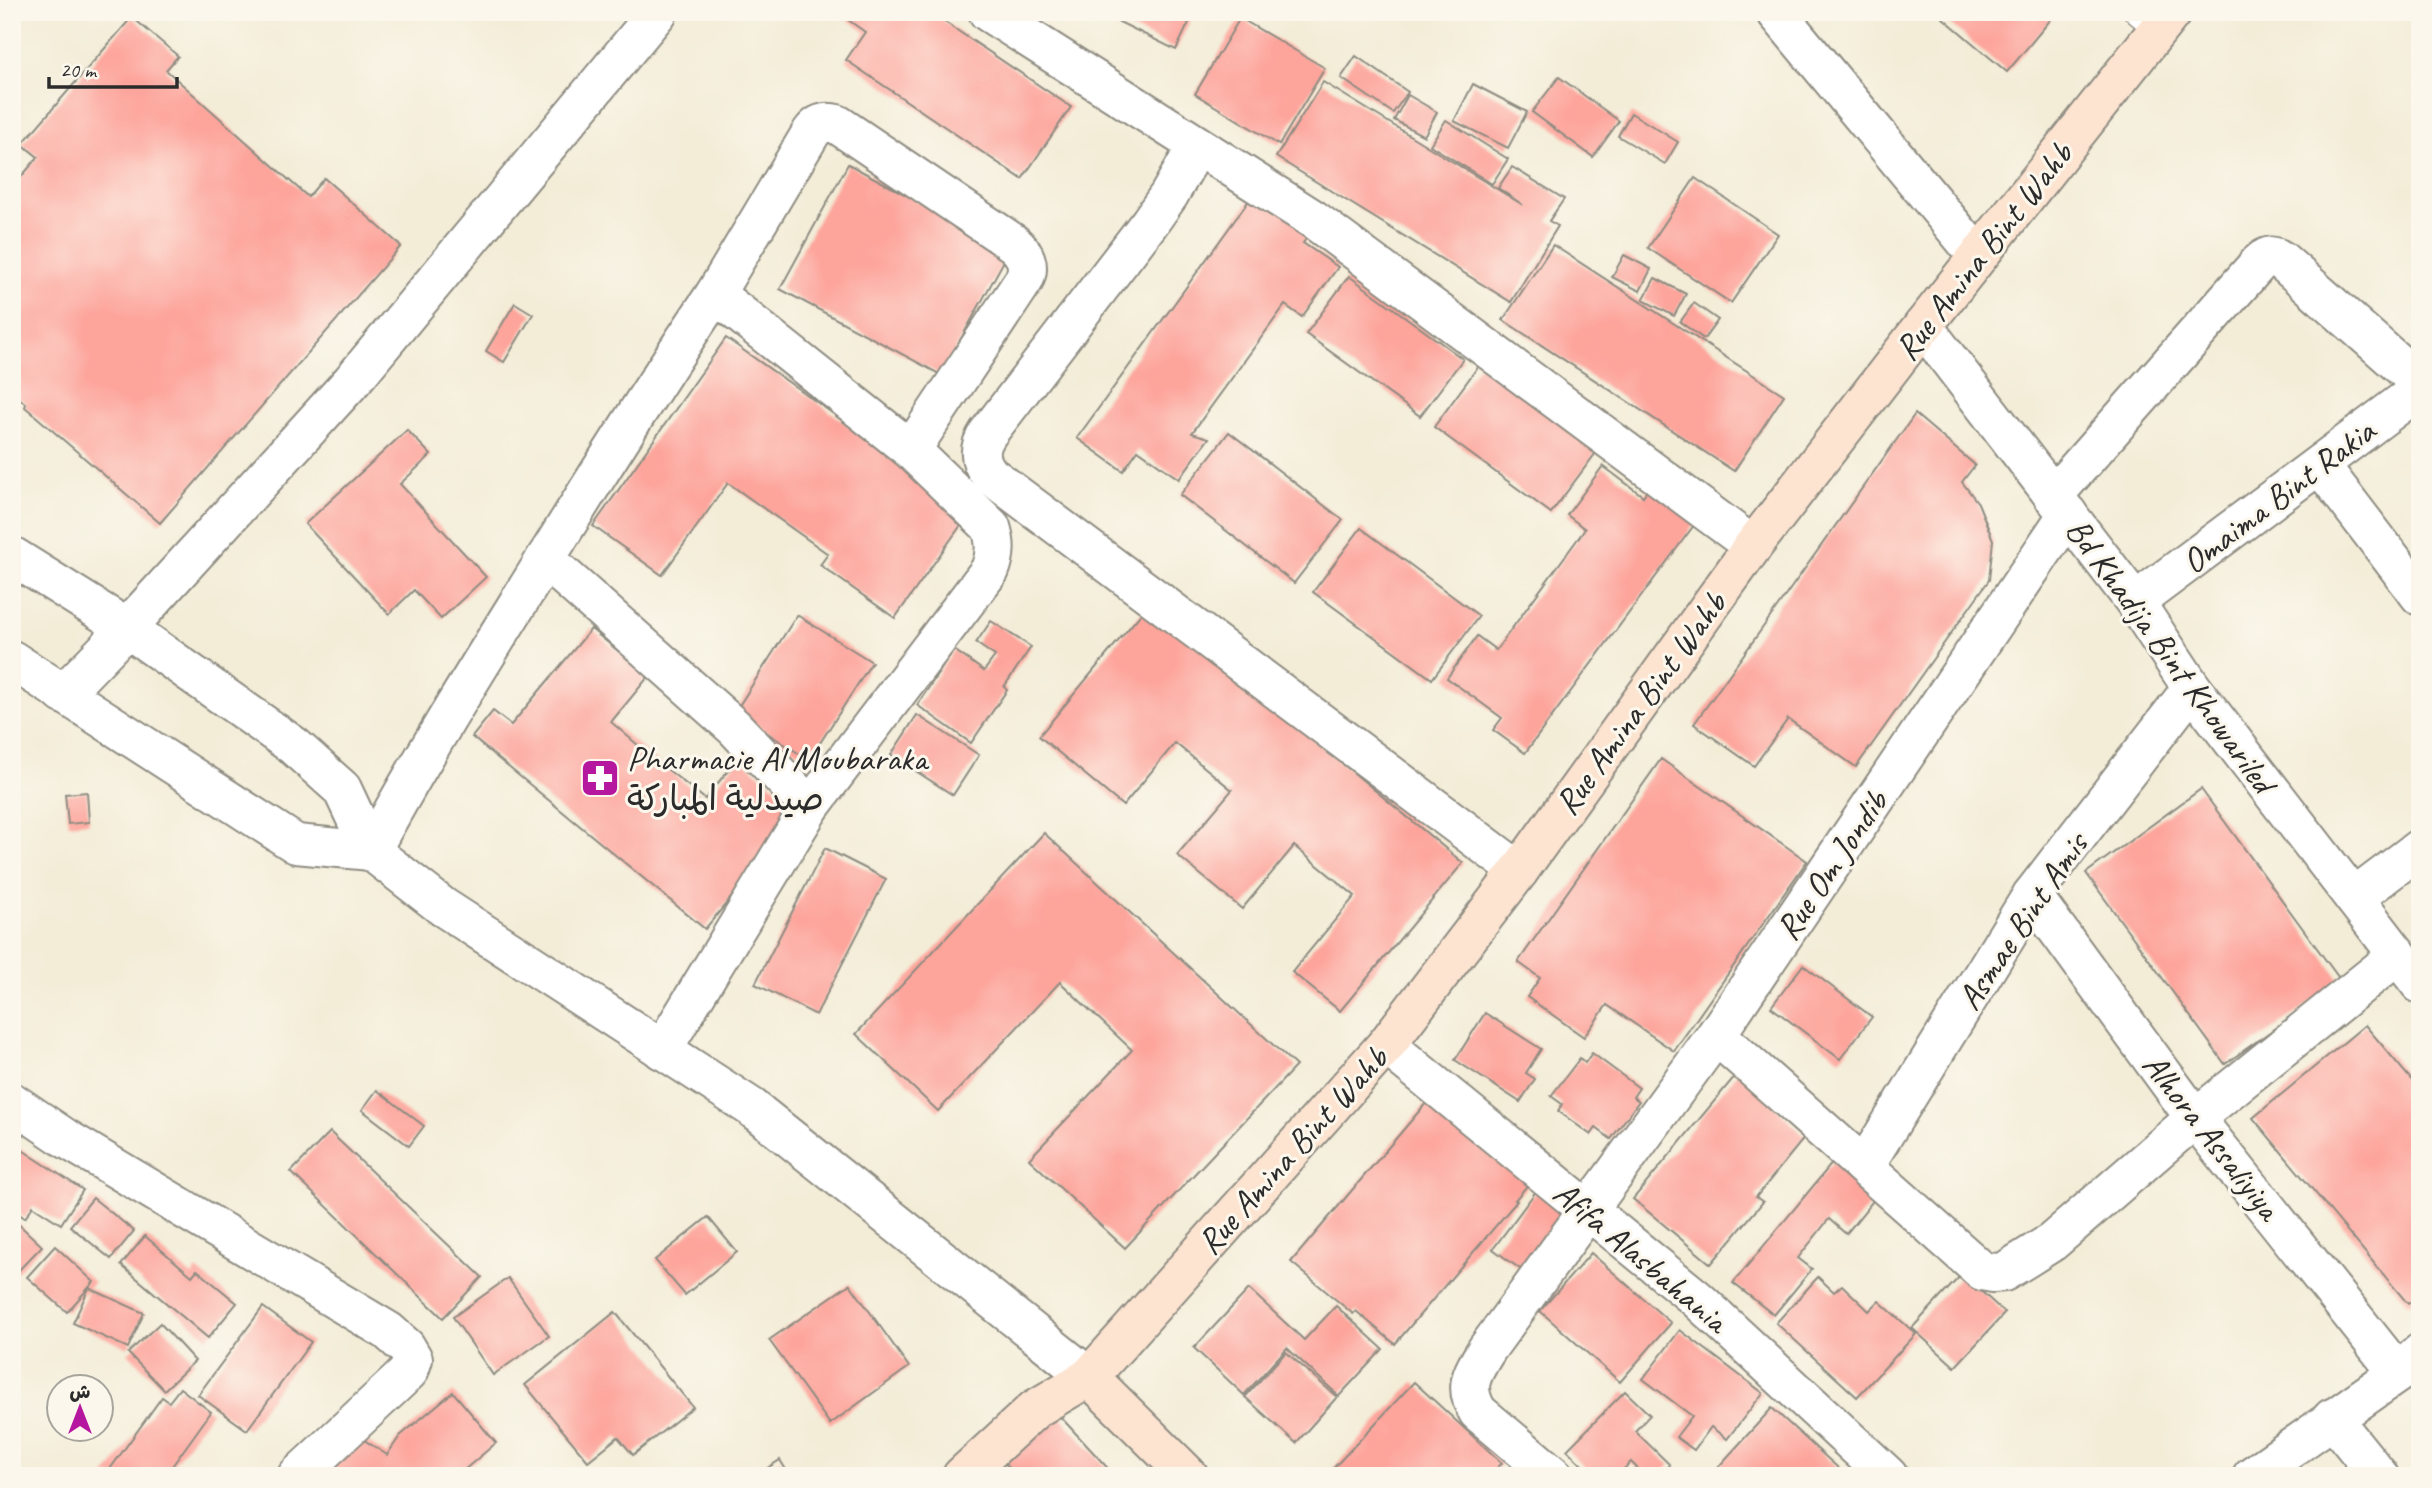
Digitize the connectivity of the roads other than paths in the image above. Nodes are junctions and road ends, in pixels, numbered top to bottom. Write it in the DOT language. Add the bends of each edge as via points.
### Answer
graph roads {
  1 [pos="658,12"];
  2 [pos="988,12"];
  3 [pos="1776,12"];
  4 [pos="2155,18"];
  5 [pos="1198,146"];
  6 [pos="1978,256"];
  7 [pos="715,293"];
  8 [pos="1923,326"];
  9 [pos="2420,383"];
  10 [pos="2420,389"];
  11 [pos="911,450"];
  12 [pos="2320,465"];
  13 [pos="2061,505"];
  14 [pos="1753,546"];
  15 [pos="12,556"];
  16 [pos="545,559"];
  17 [pos="2420,596"];
  18 [pos="2135,602"];
  19 [pos="127,628"];
  20 [pos="12,660"];
  21 [pos="2192,688"];
  22 [pos="63,694"];
  23 [pos="810,807"];
  24 [pos="2420,848"];
  25 [pos="372,852"];
  26 [pos="1519,871"];
  27 [pos="2032,895"];
  28 [pos="2354,898"];
  29 [pos="2409,970"];
  30 [pos="1716,1035"];
  31 [pos="1386,1045"];
  32 [pos="662,1050"];
  33 [pos="12,1102"];
  34 [pos="2195,1118"];
  35 [pos="1865,1165"];
  36 [pos="1589,1212"];
  37 [pos="2409,1363"];
  38 [pos="1088,1377"];
  39 [pos="2332,1418"];
  40 [pos="297,1476"];
  41 [pos="962,1476"];
  42 [pos="1189,1476"];
  43 [pos="1554,1476"];
  44 [pos="1888,1476"];
  45 [pos="2252,1476"];
  46 [pos="2379,1476"];
  1 -- 19 [label="street" via="352,381"];
  2 -- 5 [label="street"];
  3 -- 6 [label="street"];
  4 -- 6 [label="main road, Rue Amina Bint Wahb"];
  5 -- 14 [label="street" via="1313,219"];
  5 -- 26 [label="street" via="1150,222 988,433 981,461 990,475"];
  6 -- 8 [label="main road, Rue Amina Bint Wahb"];
  7 -- 11 [label="street"];
  7 -- 11 [label="street" via="811,132 822,123 836,124 1013,243 1021,250 1028,272"];
  7 -- 16 [label="street"];
  8 -- 13 [label="street, Bd Khadija Bint Khowariled"];
  8 -- 14 [label="main road, Rue Amina Bint Wahb"];
  9 -- 13 [label="street, Rue Om Jondib" via="2281,260 2270,256 2259,263"];
  10 -- 12 [label="street, Omaima Bint Rakia"];
  11 -- 23 [label="street" via="991,527 994,561"];
  12 -- 17 [label="street"];
  12 -- 18 [label="street, Omaima Bint Rakia"];
  13 -- 18 [label="street, Bd Khadija Bint Khowariled"];
  13 -- 30 [label="street, Rue Om Jondib"];
  14 -- 26 [label="main road, Rue Amina Bint Wahb"];
  15 -- 19 [label="street"];
  16 -- 23 [label="street" via="734,727"];
  16 -- 25 [label="street" via="410,780"];
  18 -- 21 [label="street, Bd Khadija Bint Khowariled"];
  19 -- 22 [label="street"];
  19 -- 25 [label="street" via="294,746 342,789"];
  20 -- 22 [label="street"];
  21 -- 27 [label="street, Asmae Bint Amis"];
  21 -- 28 [label="street, Bd Khadija Bint Khowariled"];
  22 -- 25 [label="street" via="296,844"];
  23 -- 32 [label="street"];
  24 -- 28 [label="street"];
  25 -- 32 [label="street" via="443,907"];
  26 -- 31 [label="main road, Rue Amina Bint Wahb"];
  27 -- 34 [label="street, Alhora Assaliyiya"];
  27 -- 35 [label="street, Asmae Bint Amis"];
  28 -- 29 [label="street, Bd Khadija Bint Khowariled"];
  29 -- 34 [label="street"];
  30 -- 35 [label="street"];
  30 -- 36 [label="street, Rue Om Jondib"];
  31 -- 36 [label="street, Afifa Alasbahania"];
  31 -- 38 [label="main road, Rue Amina Bint Wahb"];
  32 -- 38 [label="street" via="751,1107"];
  33 -- 40 [label="street" via="388,1331 406,1347 413,1359 409,1371"];
  34 -- 35 [label="street" via="2052,1242 2013,1268 1993,1273 1982,1271"];
  34 -- 37 [label="street, Alhora Assaliyiya"];
  36 -- 43 [label="street, Rue Om Jondib" via="1486,1349 1469,1385 1478,1412"];
  36 -- 44 [label="street, Afifa Alasbahania" via="1697,1298"];
  37 -- 39 [label="street"];
  38 -- 41 [label="main road, Rue Amina Bint Wahb" via="1035,1409"];
  38 -- 42 [label="main road"];
  39 -- 45 [label="street"];
  39 -- 46 [label="street"];
}
